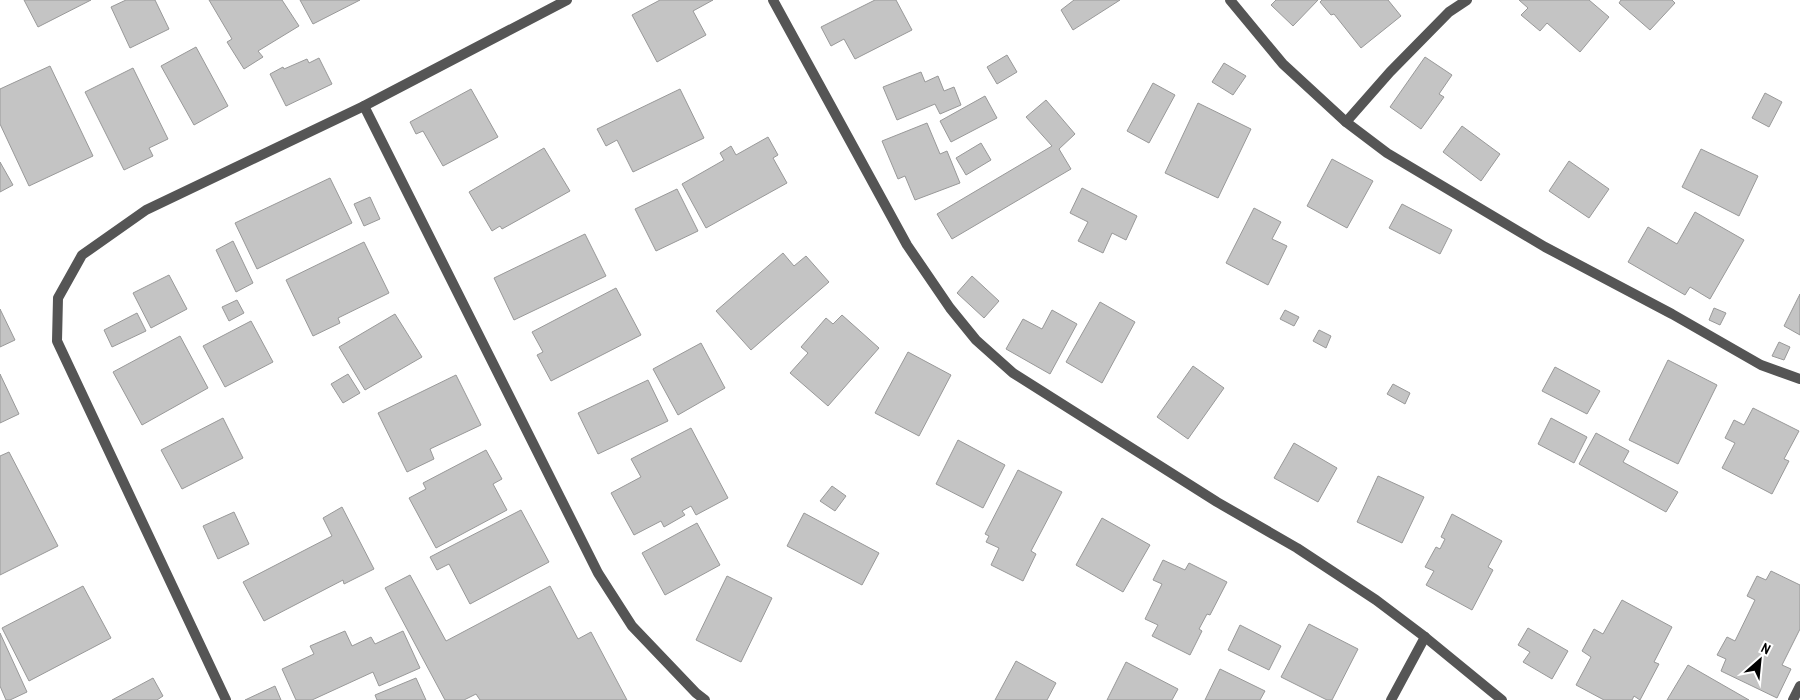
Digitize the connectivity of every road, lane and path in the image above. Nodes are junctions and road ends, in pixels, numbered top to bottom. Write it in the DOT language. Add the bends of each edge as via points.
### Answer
graph roads {
  1 [pos="567,0"];
  2 [pos="773,0"];
  3 [pos="1230,0"];
  4 [pos="1467,0"];
  5 [pos="364,106"];
  6 [pos="1346,122"];
  7 [pos="1800,379"];
  8 [pos="1425,637"];
  9 [pos="1800,686"];
  10 [pos="226,700"];
  11 [pos="705,700"];
  12 [pos="1391,700"];
  13 [pos="1502,700"];
  14 [pos="1792,700"];
  1 -- 5 [label="street"];
  2 -- 8 [label="street" via="907,245 976,340 1013,373 1217,502 1297,548"];
  3 -- 6 [label="street" via="1283,64"];
  4 -- 6 [label="street" via="1449,12"];
  5 -- 10 [label="street" via="146,210 82,255 58,298 57,342"];
  5 -- 11 [label="street" via="598,573 632,626"];
  6 -- 7 [label="street" via="1387,153 1545,247 1761,365"];
  8 -- 12 [label="street"];
  8 -- 13 [label="street"];
  9 -- 14 [label="street"];
}
